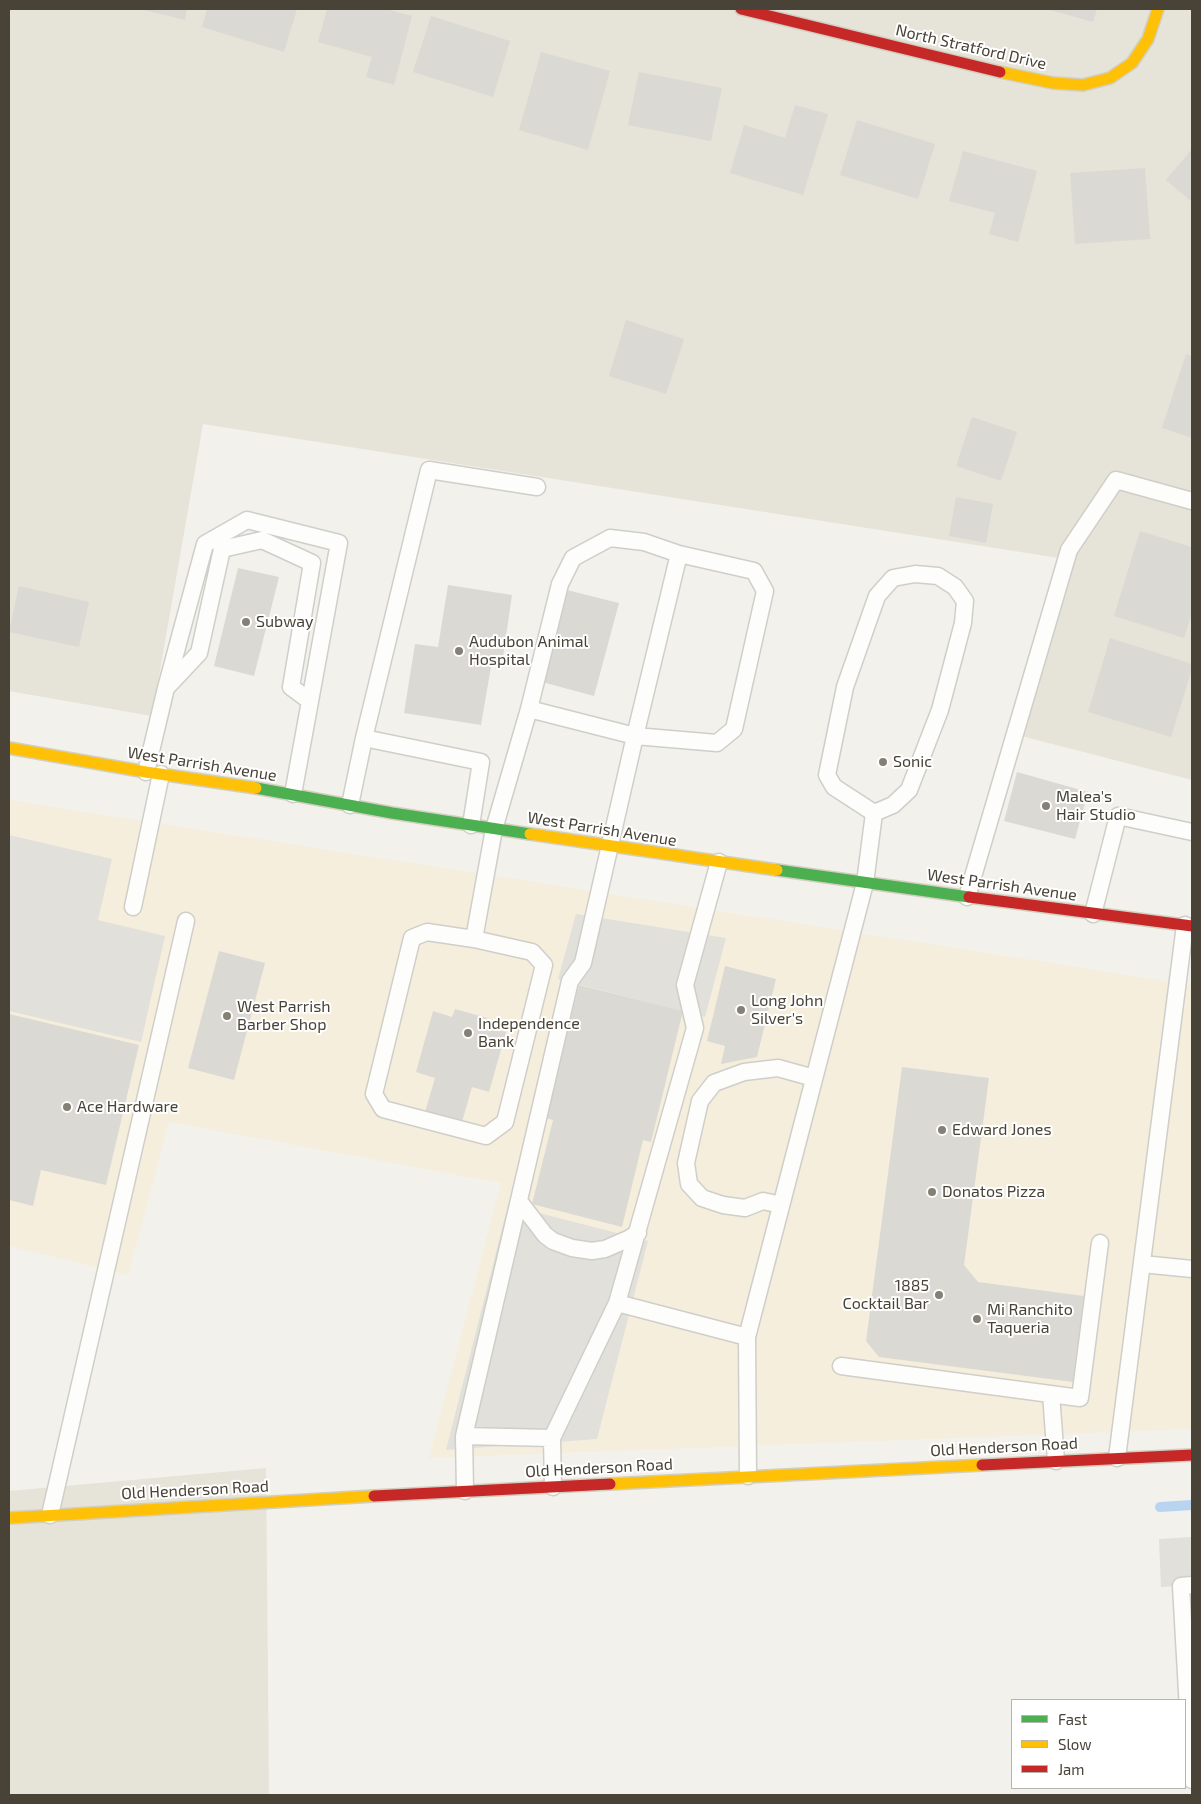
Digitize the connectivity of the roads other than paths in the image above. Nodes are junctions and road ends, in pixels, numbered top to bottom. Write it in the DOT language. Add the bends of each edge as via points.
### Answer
graph roads {
  1 [pos="741,9"];
  2 [pos="1158,9"];
  3 [pos="537,487"];
  4 [pos="1192,501"];
  5 [pos="678,554"];
  6 [pos="166,688"];
  7 [pos="310,701"];
  8 [pos="529,709"];
  9 [pos="635,736"];
  10 [pos="364,738"];
  11 [pos="9,748"];
  12 [pos="154,773"];
  13 [pos="293,794"];
  14 [pos="350,804"];
  15 [pos="874,813"];
  16 [pos="471,825"];
  17 [pos="494,829"];
  18 [pos="1192,832"];
  19 [pos="610,846"];
  20 [pos="719,862"];
  21 [pos="864,883"];
  22 [pos="967,898"];
  23 [pos="133,907"];
  24 [pos="1093,914"];
  25 [pos="186,921"];
  26 [pos="1189,926"];
  27 [pos="474,940"];
  28 [pos="814,1078"];
  29 [pos="519,1201"];
  30 [pos="781,1206"];
  31 [pos="638,1233"];
  32 [pos="1100,1243"];
  33 [pos="1142,1264"];
  34 [pos="1192,1269"];
  35 [pos="617,1303"];
  36 [pos="747,1337"];
  37 [pos="841,1366"];
  38 [pos="1051,1394"];
  39 [pos="464,1436"];
  40 [pos="552,1438"];
  41 [pos="1192,1455"];
  42 [pos="1118,1458"];
  43 [pos="1056,1461"];
  44 [pos="748,1476"];
  45 [pos="554,1487"];
  46 [pos="465,1491"];
  47 [pos="50,1515"];
  48 [pos="9,1518"];
  49 [pos="1192,1585"];
  50 [pos="1192,1780"];
  1 -- 2 [label="street, North Stratford Drive" via="972,66 1053,83 1083,85 1110,78 1132,63 1148,39"];
  3 -- 10 [label="lane" via="429,470"];
  4 -- 22 [label="lane" via="1116,480 1069,550"];
  5 -- 8 [label="lane" via="644,542 610,538 573,558 560,584"];
  5 -- 9 [label="lane"];
  5 -- 9 [label="lane" via="754,571 765,591 734,729 717,742"];
  6 -- 7 [label="lane" via="199,654 222,549 262,540 312,563 291,687"];
  6 -- 7 [label="lane" via="205,544 247,520 339,543"];
  6 -- 12 [label="lane"];
  7 -- 13 [label="lane"];
  8 -- 9 [label="lane"];
  8 -- 17 [label="lane"];
  9 -- 19 [label="lane"];
  10 -- 14 [label="lane"];
  10 -- 16 [label="lane" via="482,762"];
  11 -- 12 [label="street, West Parrish Avenue"];
  12 -- 13 [label="street, West Parrish Avenue"];
  12 -- 23 [label="lane"];
  13 -- 14 [label="street, West Parrish Avenue"];
  14 -- 16 [label="street, West Parrish Avenue"];
  15 -- 15 [label="lane" via="893,805 909,790 940,710 963,622 965,601 955,587 938,576 914,574 893,578 877,596 845,687 827,775 834,787"];
  15 -- 21 [label="lane"];
  16 -- 17 [label="street, West Parrish Avenue"];
  17 -- 19 [label="street, West Parrish Avenue"];
  17 -- 27 [label="lane"];
  18 -- 24 [label="lane" via="1118,816"];
  19 -- 20 [label="street, West Parrish Avenue"];
  19 -- 29 [label="lane" via="582,963 570,981"];
  20 -- 21 [label="street, West Parrish Avenue"];
  20 -- 31 [label="lane" via="685,986 695,1028"];
  21 -- 22 [label="street, West Parrish Avenue"];
  21 -- 28 [label="lane"];
  22 -- 24 [label="street, West Parrish Avenue"];
  24 -- 26 [label="street, West Parrish Avenue"];
  25 -- 47 [label="lane"];
  26 -- 33 [label="lane"];
  27 -- 27 [label="lane" via="427,932 412,938 374,1094 383,1109 486,1136 505,1122 544,965 532,952"];
  28 -- 30 [label="lane"];
  28 -- 30 [label="lane" via="778,1068 744,1072 714,1083 700,1101 686,1164 689,1184 702,1198 723,1205 745,1208 763,1201"];
  29 -- 31 [label="lane" via="545,1235 572,1248 605,1249"];
  29 -- 39 [label="lane"];
  30 -- 36 [label="lane"];
  31 -- 35 [label="lane"];
  32 -- 38 [label="lane" via="1080,1398"];
  33 -- 34 [label="lane"];
  33 -- 42 [label="lane"];
  35 -- 36 [label="lane"];
  35 -- 40 [label="lane"];
  36 -- 44 [label="lane"];
  37 -- 38 [label="lane"];
  38 -- 43 [label="lane"];
  39 -- 40 [label="lane"];
  39 -- 46 [label="lane"];
  40 -- 45 [label="lane"];
  41 -- 42 [label="street, Old Henderson Road"];
  42 -- 43 [label="street, Old Henderson Road"];
  43 -- 44 [label="street, Old Henderson Road"];
  44 -- 45 [label="street, Old Henderson Road"];
  45 -- 46 [label="street, Old Henderson Road"];
  46 -- 47 [label="street, Old Henderson Road"];
  47 -- 48 [label="street, Old Henderson Road"];
  49 -- 50 [label="lane" via="1181,1586"];
}
